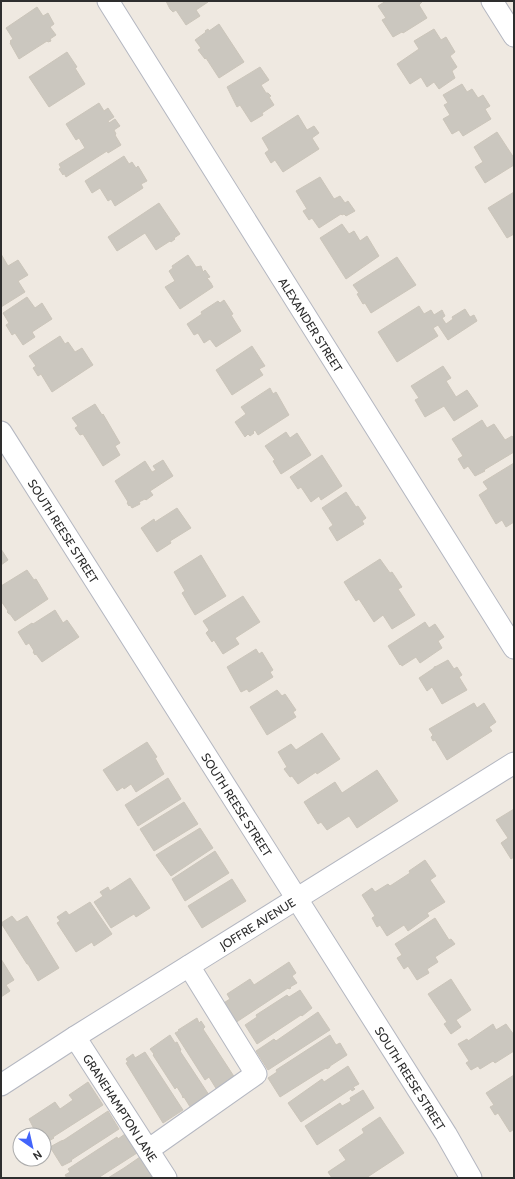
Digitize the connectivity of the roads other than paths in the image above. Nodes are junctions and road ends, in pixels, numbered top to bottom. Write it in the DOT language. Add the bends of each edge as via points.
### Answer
graph roads {
  1 [pos="108,1"];
  2 [pos="492,1"];
  3 [pos="514,36"];
  4 [pos="1,432"];
  5 [pos="514,648"];
  6 [pos="514,763"];
  7 [pos="296,900"];
  8 [pos="189,966"];
  9 [pos="75,1036"];
  10 [pos="1,1085"];
  11 [pos="148,1150"];
  12 [pos="166,1178"];
  13 [pos="471,1178"];
  1 -- 5 [label="street, ALEXANDER STREET"];
  2 -- 3 [label="street"];
  4 -- 7 [label="street, SOUTH REESE STREET"];
  6 -- 7 [label="street, JOFFRE AVENUE"];
  7 -- 8 [label="street, JOFFRE AVENUE"];
  7 -- 13 [label="street, SOUTH REESE STREET" via="446,1134"];
  8 -- 9 [label="street, JOFFRE AVENUE"];
  8 -- 11 [label="street" via="256,1074"];
  9 -- 10 [label="street, JOFFRE AVENUE"];
  9 -- 11 [label="street, GRANEHAMPTON LANE"];
  11 -- 12 [label="street, GRANEHAMPTON LANE"];
}
